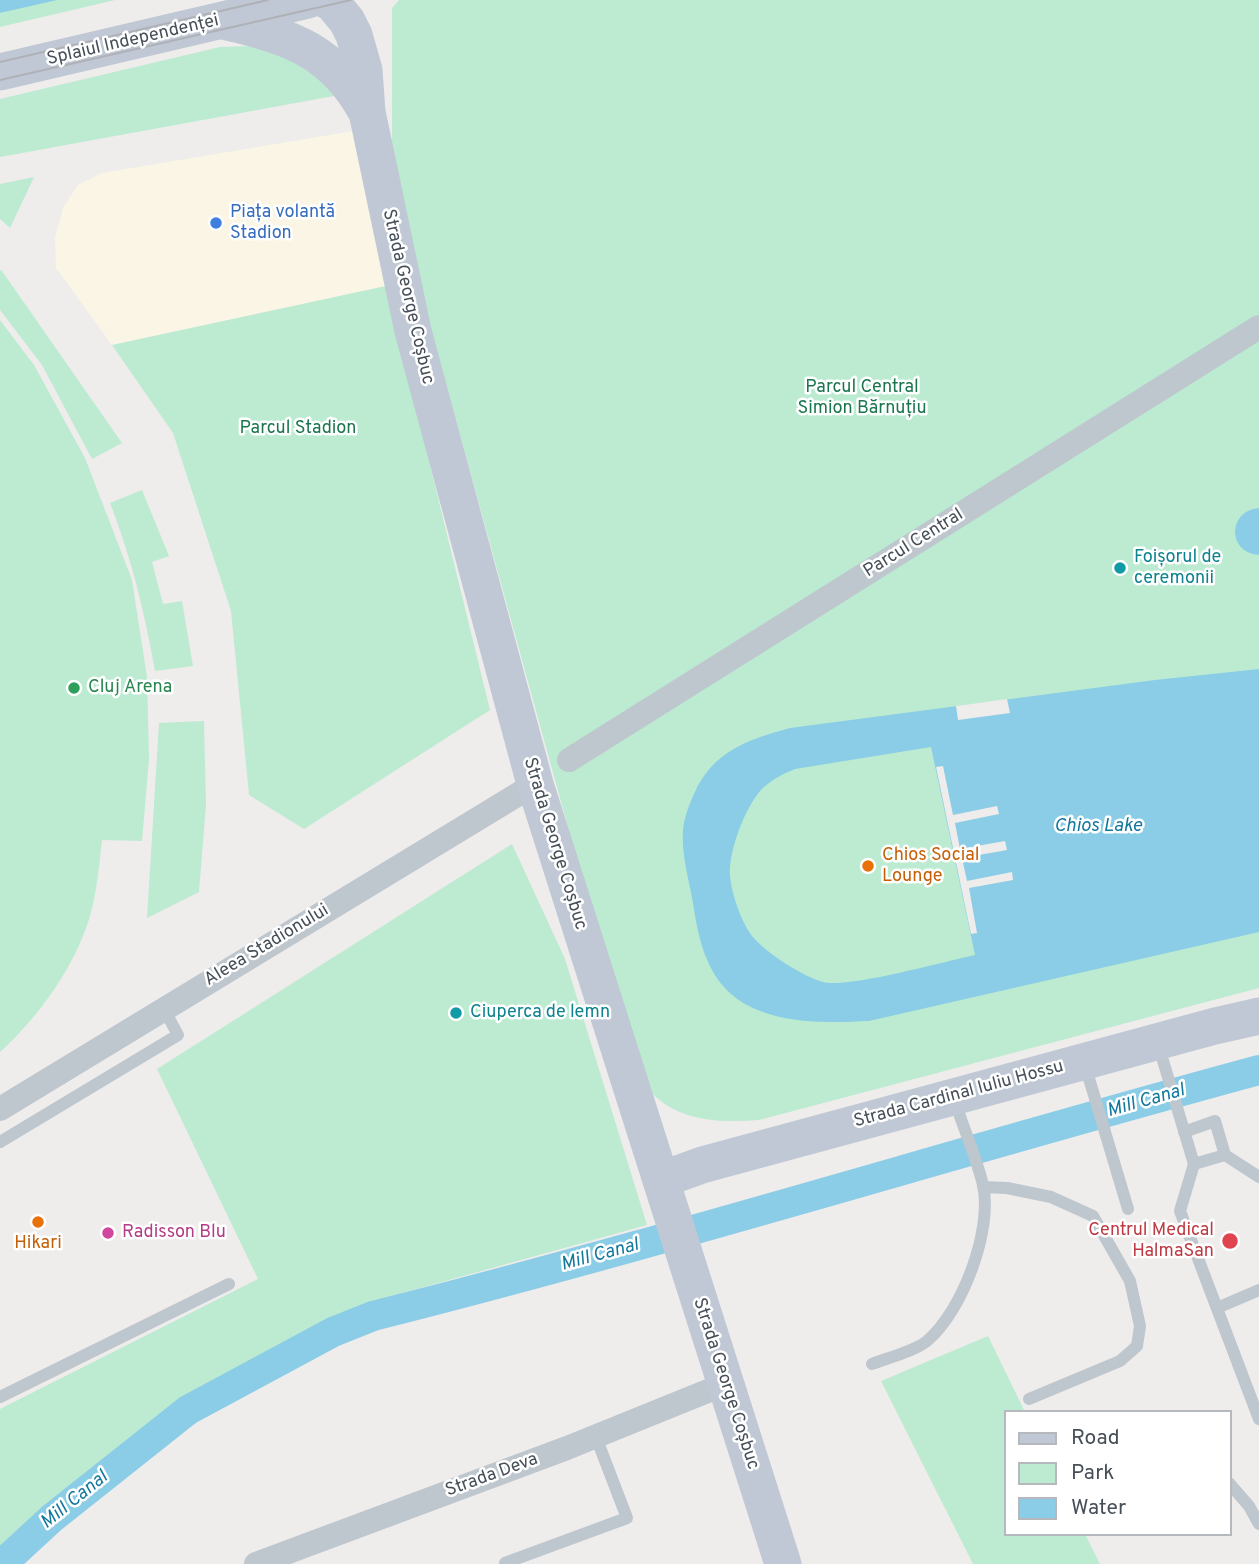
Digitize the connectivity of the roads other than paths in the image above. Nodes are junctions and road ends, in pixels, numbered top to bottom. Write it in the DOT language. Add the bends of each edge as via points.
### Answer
graph roads {
  1 [pos="310,1"];
  2 [pos="222,21"];
  3 [pos="318,54"];
  4 [pos="0,72"];
  5 [pos="367,112"];
  6 [pos="1259,327"];
  7 [pos="569,760"];
  8 [pos="534,784"];
  9 [pos="164,1009"];
  10 [pos="1259,1016"];
  11 [pos="1162,1057"];
  12 [pos="1089,1078"];
  13 [pos="953,1096"];
  14 [pos="0,1110"];
  15 [pos="1184,1132"];
  16 [pos="0,1143"];
  17 [pos="1225,1155"];
  18 [pos="1194,1164"];
  19 [pos="1259,1177"];
  20 [pos="661,1180"];
  21 [pos="984,1187"];
  22 [pos="1128,1209"];
  23 [pos="229,1284"];
  24 [pos="1259,1290"];
  25 [pos="1217,1308"];
  26 [pos="873,1364"];
  27 [pos="725,1384"];
  28 [pos="0,1397"];
  29 [pos="1029,1399"];
  30 [pos="1259,1419"];
  31 [pos="596,1437"];
  32 [pos="1231,1485"];
  33 [pos="1259,1524"];
  34 [pos="505,1563"];
  35 [pos="256,1564"];
  36 [pos="783,1564"];
  1 -- 2 [label="main road, Splaiul Independenței"];
  1 -- 3 [label="main road, Strada George Coșbuc"];
  1 -- 5 [label="main road, Strada George Coșbuc" via="333,4 347,21 364,71"];
  2 -- 3 [label="main road, Strada George Coșbuc" via="294,42"];
  2 -- 4 [label="main road, Splaiul Independenței"];
  3 -- 5 [label="main road, Strada George Coșbuc" via="351,86"];
  5 -- 8 [label="main road, Strada George Coșbuc" via="416,344"];
  6 -- 7 [label="street, Parcul Central"];
  8 -- 9 [label="street, Aleea Stadionului"];
  8 -- 20 [label="main road, Strada George Coșbuc"];
  9 -- 14 [label="street, Aleea Stadionului"];
  9 -- 16 [label="lane" via="178,1035"];
  10 -- 11 [label="main road, Strada Cardinal Iuliu Hossu"];
  11 -- 12 [label="main road, Strada Cardinal Iuliu Hossu"];
  11 -- 15 [label="lane"];
  12 -- 13 [label="main road, Strada Cardinal Iuliu Hossu"];
  12 -- 22 [label="lane"];
  13 -- 20 [label="main road, Strada Cardinal Iuliu Hossu"];
  13 -- 21 [label="lane"];
  15 -- 17 [label="lane" via="1215,1121"];
  15 -- 18 [label="lane"];
  17 -- 18 [label="lane"];
  17 -- 19 [label="lane"];
  18 -- 25 [label="lane" via="1180,1211"];
  20 -- 27 [label="main road, Strada George Coșbuc"];
  21 -- 26 [label="lane" via="984,1224 973,1265 951,1314 926,1342"];
  21 -- 29 [label="lane" via="1051,1197 1093,1216 1130,1281 1140,1326 1137,1346 1120,1361"];
  23 -- 28 [label="lane"];
  24 -- 25 [label="lane"];
  25 -- 30 [label="lane"];
  27 -- 31 [label="street, Strada Deva"];
  27 -- 36 [label="main road, Strada George Coșbuc"];
  31 -- 34 [label="lane" via="627,1518"];
  31 -- 35 [label="street, Strada Deva"];
  32 -- 33 [label="lane"];
}
